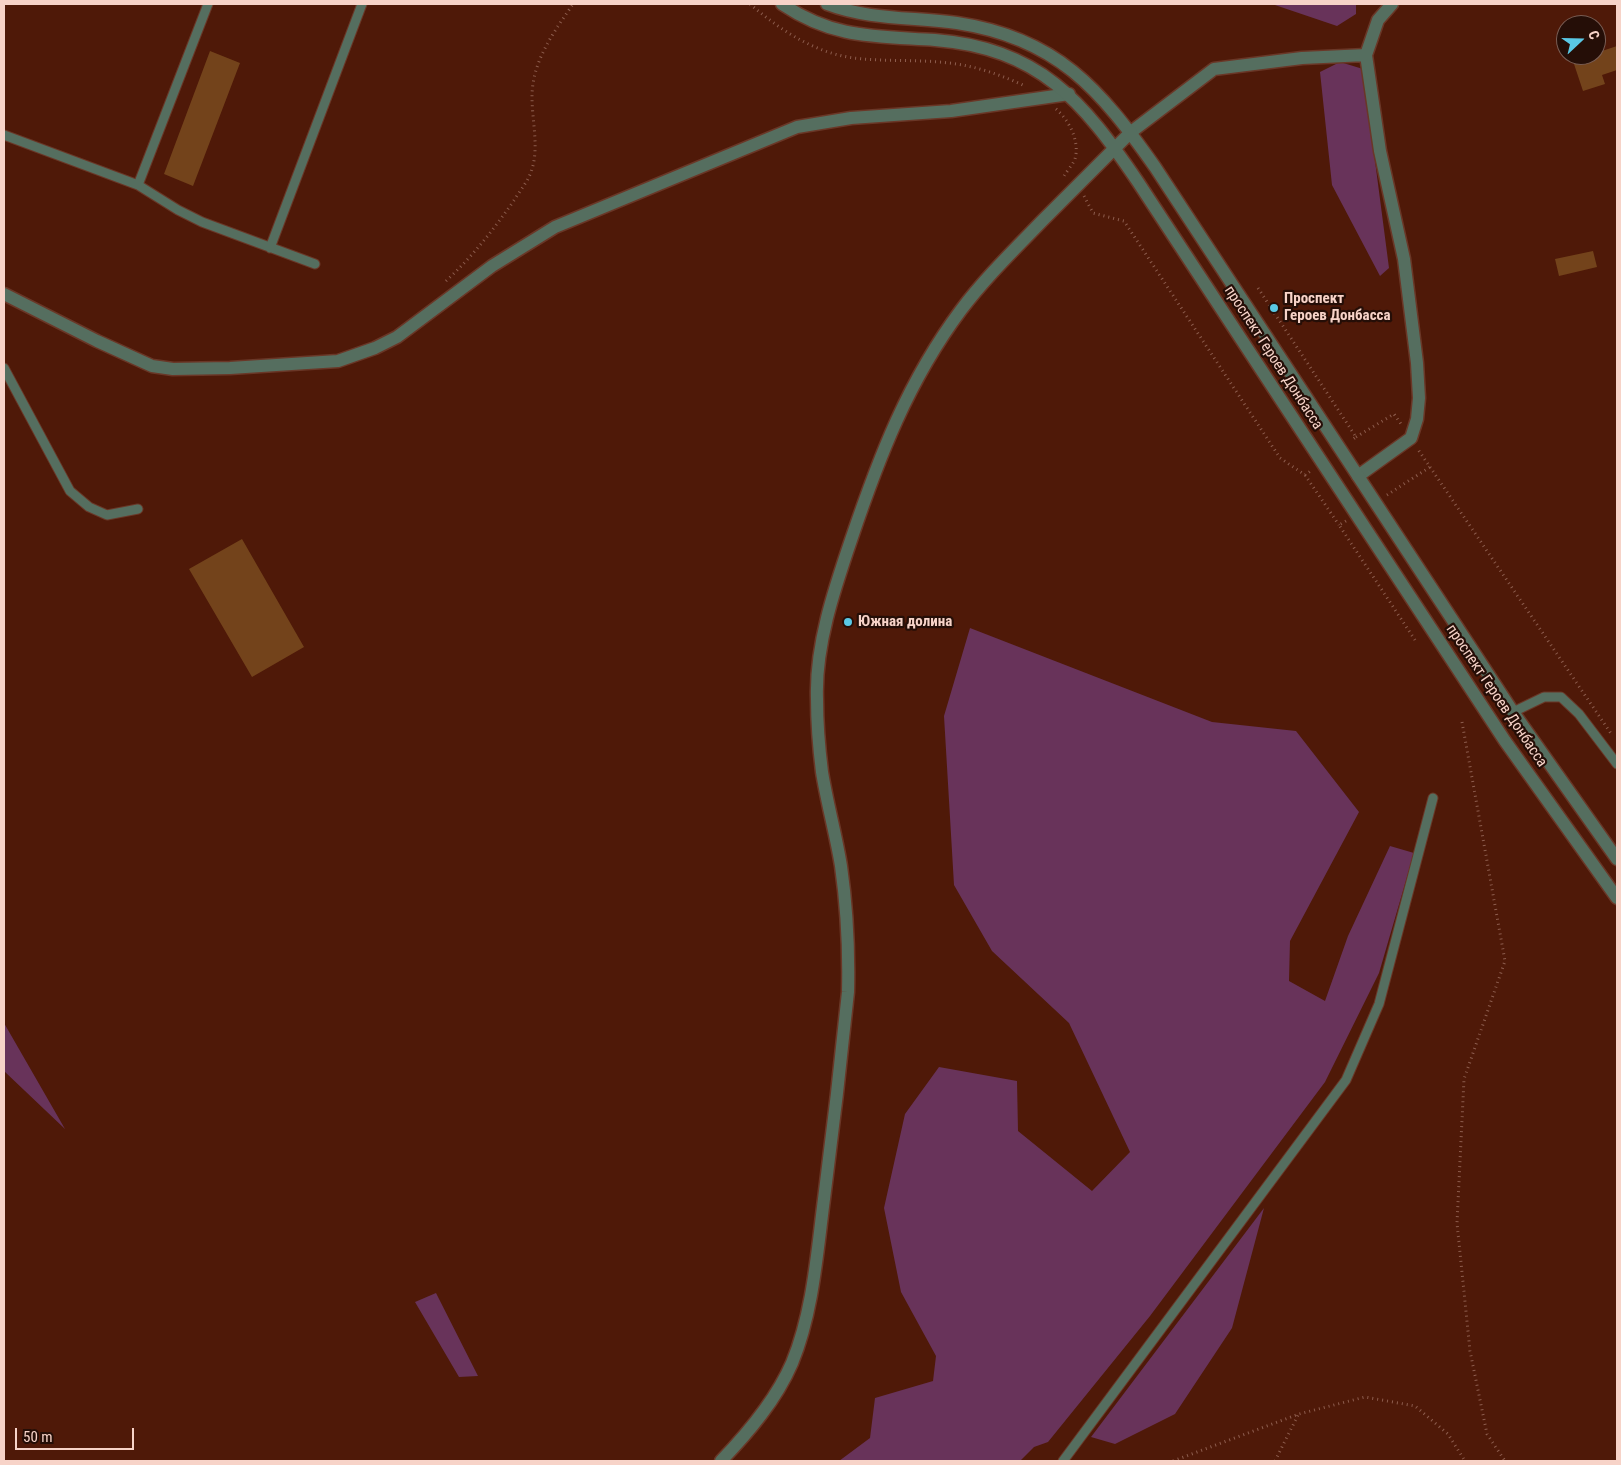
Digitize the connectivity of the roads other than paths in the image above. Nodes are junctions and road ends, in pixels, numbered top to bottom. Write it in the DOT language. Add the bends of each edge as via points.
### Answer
graph roads {
  1 [pos="208,4"];
  2 [pos="362,4"];
  3 [pos="782,4"];
  4 [pos="827,4"];
  5 [pos="1392,4"];
  6 [pos="1366,55"];
  7 [pos="1069,94"];
  8 [pos="1131,132"];
  9 [pos="4,136"];
  10 [pos="1115,148"];
  11 [pos="138,185"];
  12 [pos="270,248"];
  13 [pos="315,264"];
  14 [pos="4,294"];
  15 [pos="4,368"];
  16 [pos="1358,476"];
  17 [pos="138,509"];
  18 [pos="1513,712"];
  19 [pos="1617,764"];
  20 [pos="1433,798"];
  21 [pos="1617,859"];
  22 [pos="1617,898"];
  23 [pos="722,1461"];
  24 [pos="1063,1461"];
  1 -- 11 [label="lane"];
  2 -- 12 [label="lane"];
  3 -- 7 [label="street, проспект Героев Донбасса" via="809,20 839,31 978,47 1012,58 1040,72"];
  4 -- 8 [label="street, проспект Героев Донбасса" via="874,16 957,23 996,31 1032,45 1064,63 1087,83"];
  5 -- 6 [label="street" via="1378,20"];
  6 -- 8 [label="street" via="1302,58 1214,69"];
  6 -- 16 [label="street" via="1380,151 1404,259 1419,398 1411,438"];
  7 -- 10 [label="street, проспект Героев Донбасса"];
  7 -- 14 [label="street" via="950,111 851,118 797,127 555,227 492,266 397,337 338,361 230,368 152,366"];
  8 -- 10 [label="street"];
  8 -- 16 [label="street, проспект Героев Донбасса"];
  9 -- 11 [label="lane"];
  10 -- 22 [label="street, проспект Героев Донбасса" via="1505,741"];
  10 -- 23 [label="street" via="995,268 962,309 921,370 896,418 844,560 819,659 817,696 819,744 845,901 849,946 848,992 816,1262 804,1325 792,1362 760,1416"];
  11 -- 12 [label="lane" via="202,222"];
  12 -- 13 [label="lane"];
  15 -- 17 [label="lane" via="70,491 89,507 107,516"];
  16 -- 18 [label="street, проспект Героев Донбасса"];
  18 -- 19 [label="lane" via="1544,697 1561,697 1579,714"];
  18 -- 21 [label="street, проспект Героев Донбасса"];
  20 -- 24 [label="lane" via="1379,1004 1346,1080"];
}
